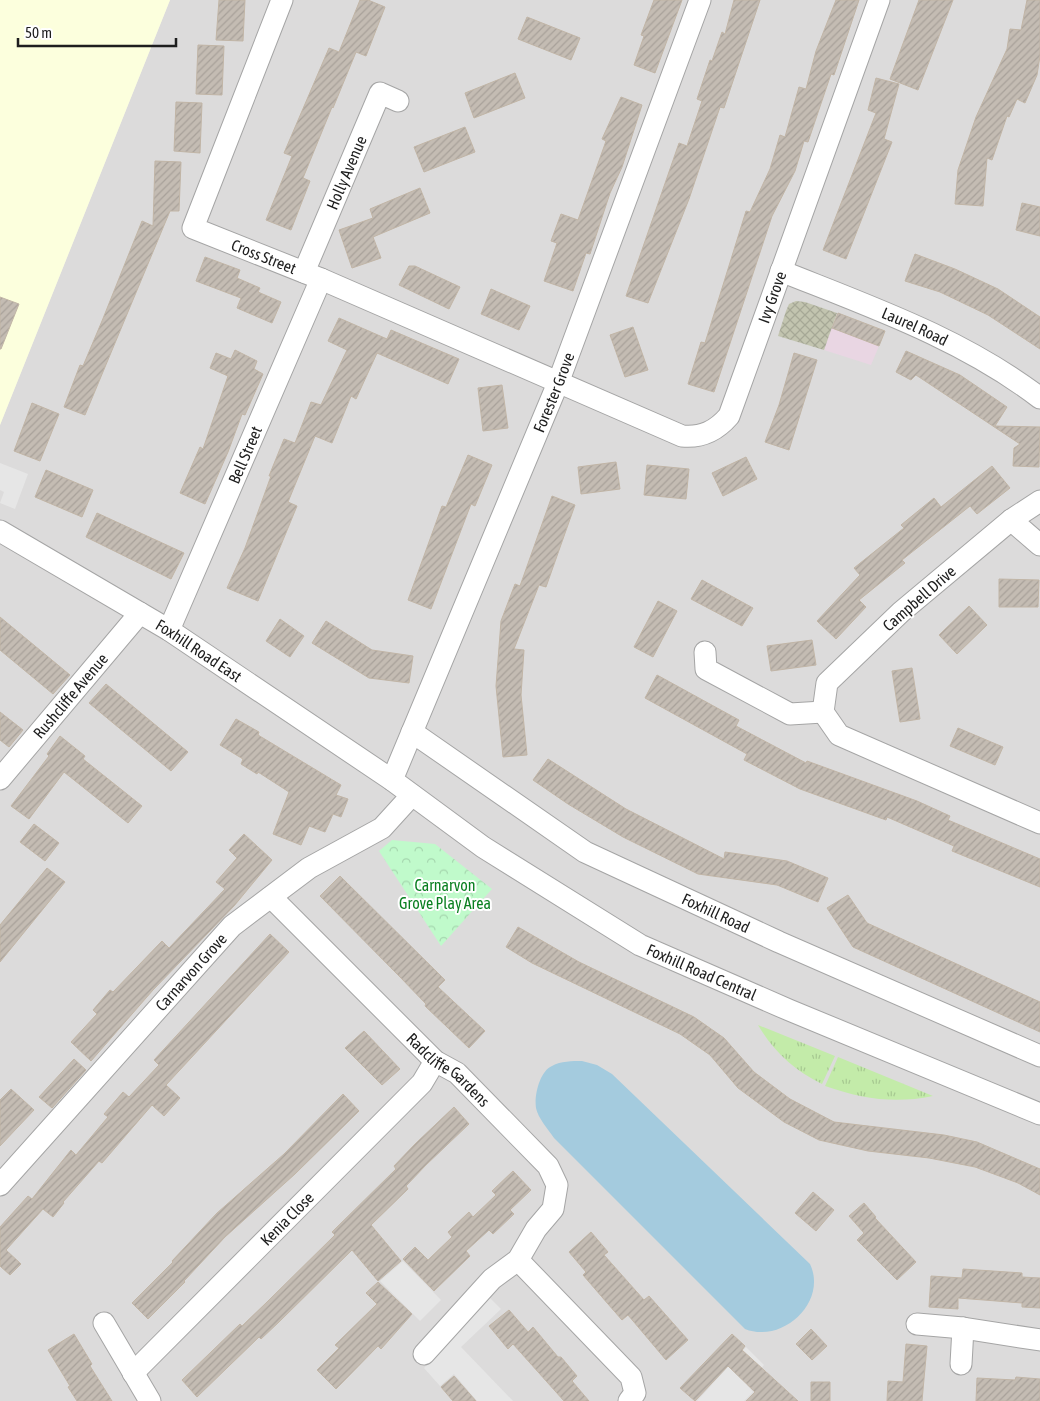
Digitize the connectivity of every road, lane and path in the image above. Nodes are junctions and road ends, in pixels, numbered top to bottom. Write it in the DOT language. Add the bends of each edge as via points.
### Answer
graph roads {
  1 [pos="282,0"];
  2 [pos="700,0"];
  3 [pos="879,0"];
  4 [pos="398,101"];
  5 [pos="781,271"];
  6 [pos="313,276"];
  7 [pos="558,383"];
  8 [pos="1040,398"];
  9 [pos="1040,501"];
  10 [pos="1011,520"];
  11 [pos="0,531"];
  12 [pos="1040,545"];
  13 [pos="140,613"];
  14 [pos="170,630"];
  15 [pos="705,652"];
  16 [pos="822,712"];
  17 [pos="412,732"];
  18 [pos="0,779"];
  19 [pos="392,780"];
  20 [pos="412,795"];
  21 [pos="1040,823"];
  22 [pos="271,896"];
  23 [pos="1040,1056"];
  24 [pos="435,1061"];
  25 [pos="1040,1114"];
  26 [pos="0,1185"];
  27 [pos="518,1260"];
  28 [pos="104,1323"];
  29 [pos="917,1324"];
  30 [pos="963,1328"];
  31 [pos="1040,1340"];
  32 [pos="424,1354"];
  33 [pos="961,1364"];
  34 [pos="133,1373"];
  35 [pos="150,1401"];
  36 [pos="629,1401"];
  1 -- 6 [label="street, Cross Street" via="193,228"];
  2 -- 7 [label="street, Forester Grove"];
  3 -- 5 [label="street, Ivy Grove"];
  4 -- 6 [label="street, Holly Avenue" via="380,93"];
  5 -- 7 [label="street, Ivy Grove" via="729,416 710,432 695,437 682,436"];
  5 -- 8 [label="street, Laurel Road" via="937,334 1008,373"];
  6 -- 7 [label="street, Cross Street"];
  6 -- 14 [label="street, Bell Street"];
  7 -- 17 [label="street, Forester Grove"];
  9 -- 10 [label="street, Campbell Drive"];
  10 -- 12 [label="street"];
  10 -- 16 [label="street, Campbell Drive" via="901,612 827,683"];
  11 -- 13 [label="street, Foxhill Road East"];
  13 -- 14 [label="street, Foxhill Road East"];
  13 -- 18 [label="street, Rushcliffe Avenue"];
  14 -- 19 [label="street, Foxhill Road East"];
  15 -- 16 [label="street" via="706,669 790,714"];
  16 -- 21 [label="street" via="839,736"];
  17 -- 19 [label="street, Forester Grove"];
  17 -- 23 [label="street, Foxhill Road" via="585,852 779,942"];
  19 -- 20 [label="street, Foxhill Road Central"];
  20 -- 22 [label="street, Carnarvon Grove" via="382,828 310,868"];
  20 -- 25 [label="street, Foxhill Road Central" via="483,847 640,945"];
  22 -- 24 [label="street, Radcliffe Gardens"];
  22 -- 26 [label="street, Carnarvon Grove" via="232,926"];
  24 -- 27 [label="street, Radcliffe Gardens" via="457,1073 470,1086 548,1166 557,1185 552,1209"];
  24 -- 34 [label="street, Kenia Close" via="422,1083"];
  27 -- 32 [label="street, Radcliffe Gardens" via="492,1279"];
  27 -- 36 [label="street" via="631,1377 635,1392"];
  28 -- 34 [label="street"];
  29 -- 30 [label="street"];
  30 -- 31 [label="street"];
  30 -- 33 [label="street"];
  34 -- 35 [label="street"];
}
